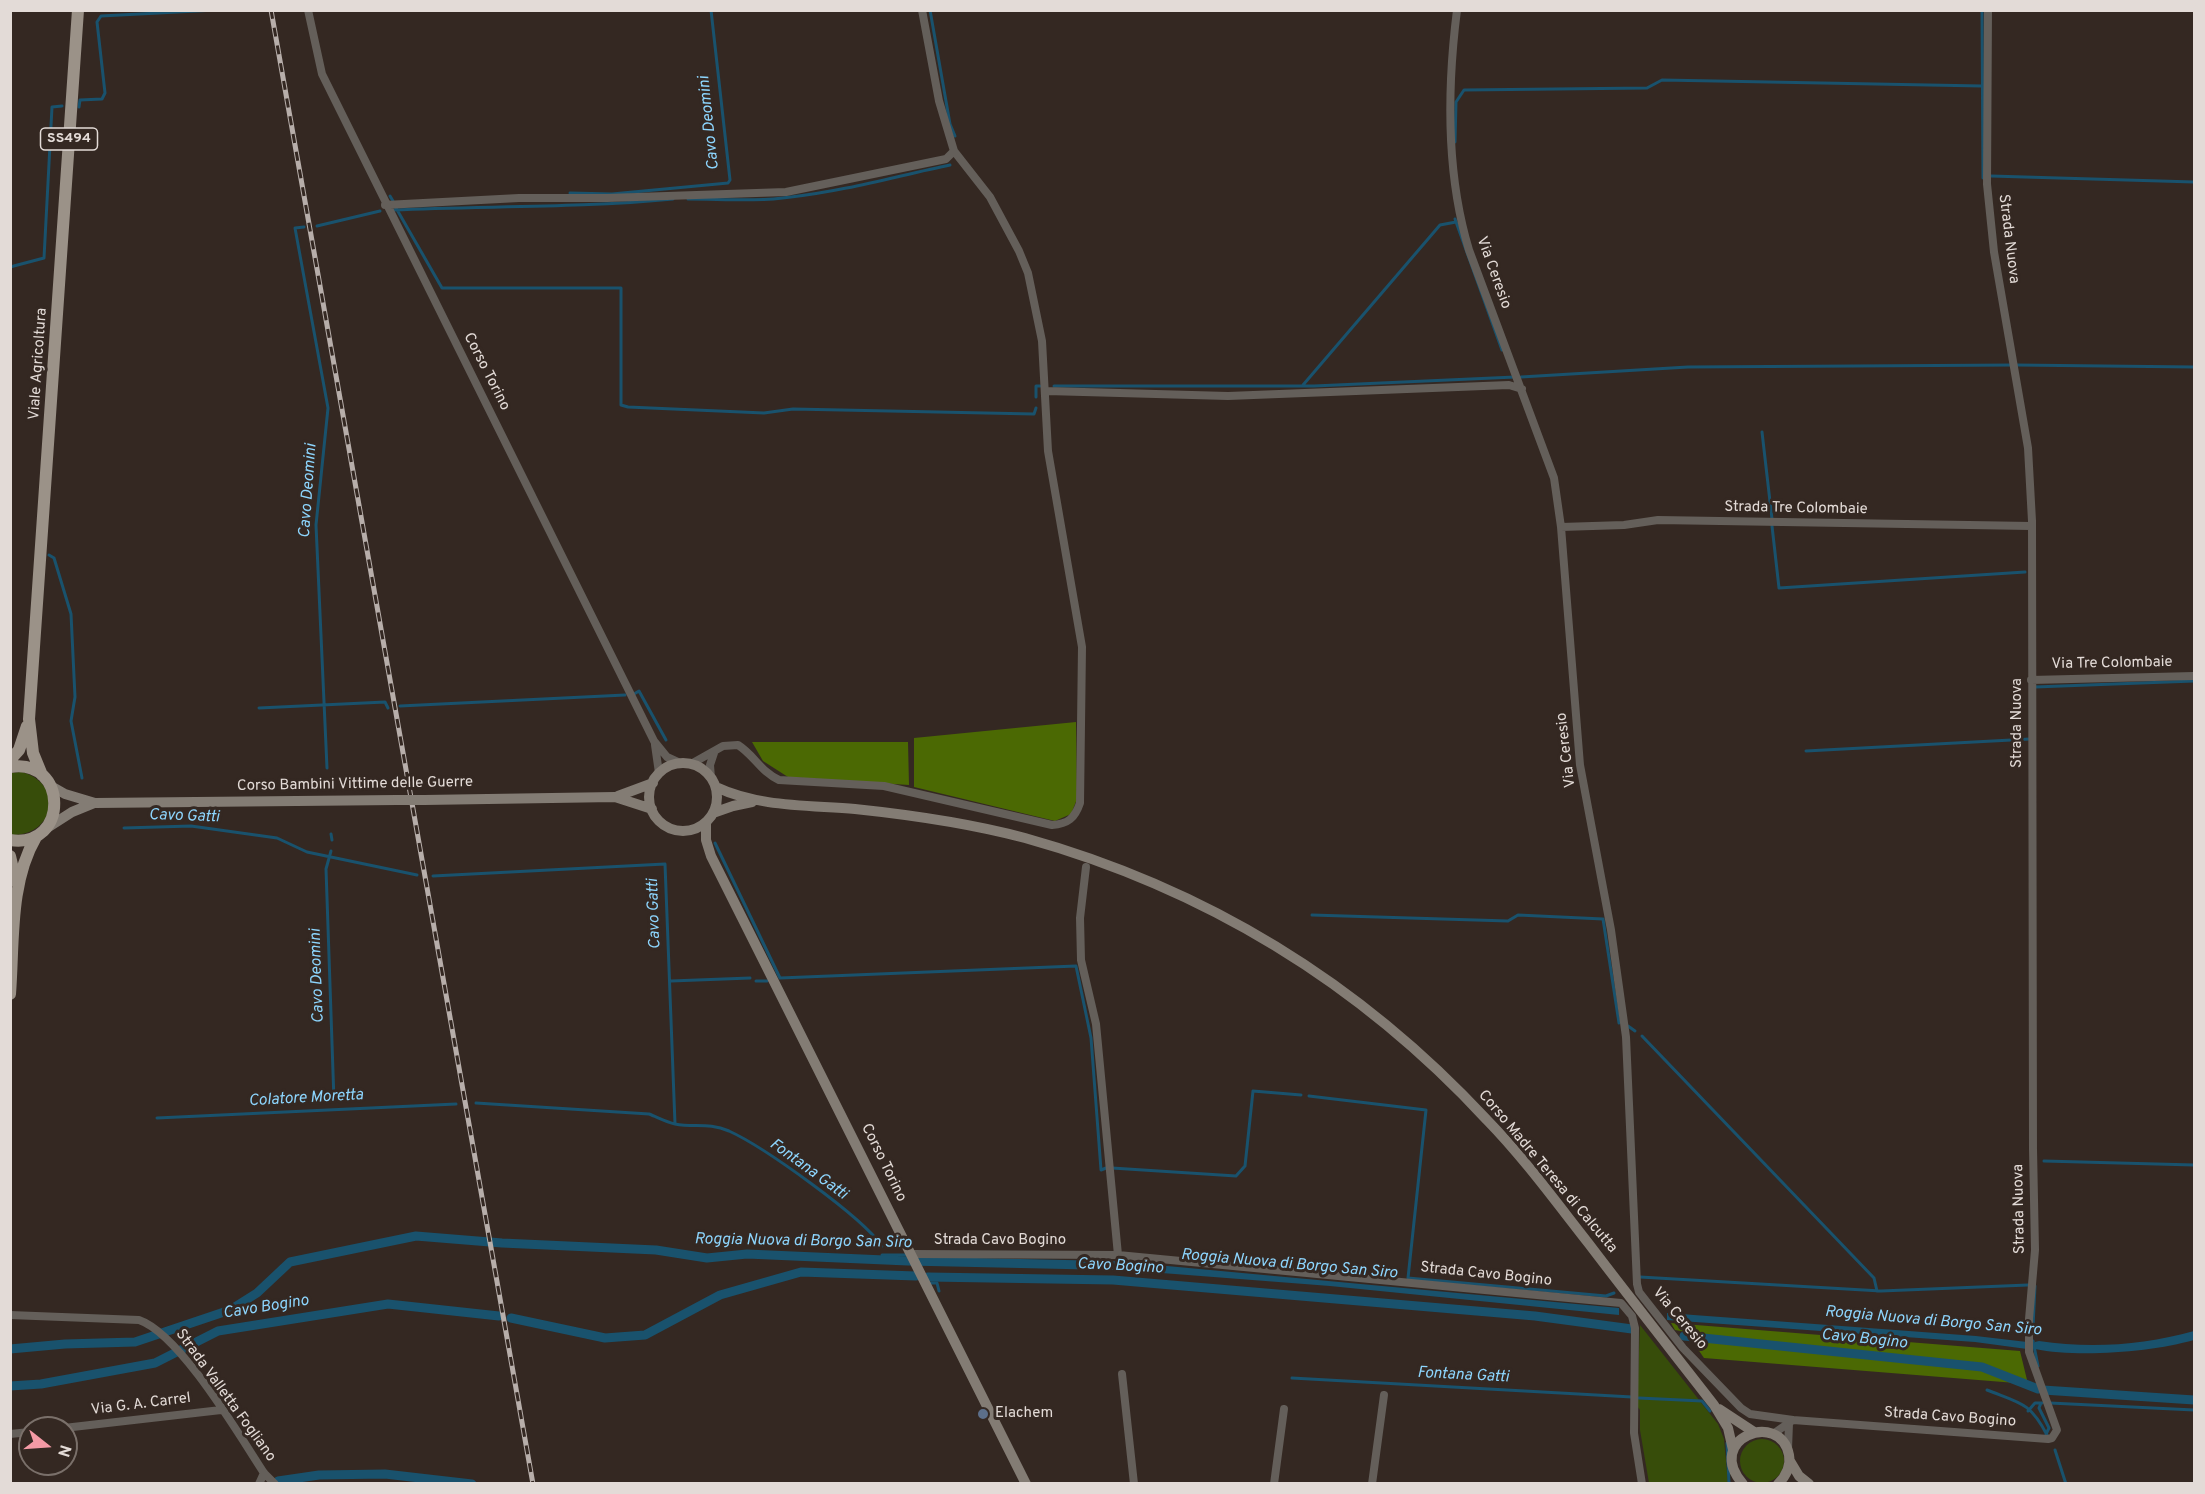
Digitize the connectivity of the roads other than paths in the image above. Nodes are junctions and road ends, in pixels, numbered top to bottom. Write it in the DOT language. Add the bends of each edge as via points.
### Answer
graph roads {
  1 [pos="78,10"];
  2 [pos="308,10"];
  3 [pos="922,10"];
  4 [pos="1457,10"];
  5 [pos="1988,10"];
  6 [pos="954,151"];
  7 [pos="385,205"];
  8 [pos="1522,389"];
  9 [pos="1047,391"];
  10 [pos="2031,526"];
  11 [pos="1561,527"];
  12 [pos="2194,676"];
  13 [pos="2031,680"];
  14 [pos="29,720"];
  15 [pos="654,741"];
  16 [pos="714,753"];
  17 [pos="10,760"];
  18 [pos="685,764"];
  19 [pos="10,767"];
  20 [pos="659,773"];
  21 [pos="42,775"];
  22 [pos="713,782"];
  23 [pos="653,783"];
  24 [pos="51,786"];
  25 [pos="615,797"];
  26 [pos="759,801"];
  27 [pos="95,803"];
  28 [pos="652,809"];
  29 [pos="710,818"];
  30 [pos="47,828"];
  31 [pos="682,831"];
  32 [pos="36,837"];
  33 [pos="10,840"];
  34 [pos="10,856"];
  35 [pos="711,856"];
  36 [pos="1086,867"];
  37 [pos="17,892"];
  38 [pos="10,994"];
  39 [pos="1118,1256"];
  40 [pos="914,1259"];
  41 [pos="10,1316"];
  42 [pos="1122,1374"];
  43 [pos="1384,1395"];
  44 [pos="1714,1405"];
  45 [pos="1284,1409"];
  46 [pos="221,1410"];
  47 [pos="1791,1422"];
  48 [pos="78,1426"];
  49 [pos="1754,1432"];
  50 [pos="1773,1434"];
  51 [pos="2055,1434"];
  52 [pos="1788,1449"];
  53 [pos="1733,1450"];
  54 [pos="1790,1461"];
  55 [pos="270,1478"];
  56 [pos="1735,1479"];
  57 [pos="259,1484"];
  58 [pos="1026,1484"];
  59 [pos="1134,1484"];
  60 [pos="1274,1484"];
  61 [pos="1372,1484"];
  62 [pos="1642,1484"];
  63 [pos="1743,1484"];
  64 [pos="1778,1484"];
  65 [pos="1809,1484"];
  1 -- 14 [label="main road, Viale Agricoltura / SS494"];
  2 -- 7 [label="street, Corso Torino" via="322,74"];
  3 -- 6 [label="street" via="939,101"];
  4 -- 8 [label="street, Via Ceresio" via="1451,148 1458,215"];
  5 -- 10 [label="street, Strada Nuova" via="1987,184 1994,252 2028,448"];
  6 -- 7 [label="street" via="946,159 786,192"];
  6 -- 9 [label="street" via="990,197 1028,273 1042,341"];
  7 -- 15 [label="street, Corso Torino"];
  8 -- 9 [label="street" via="1509,385 1227,396"];
  8 -- 11 [label="street, Via Ceresio" via="1554,478"];
  9 -- 16 [label="street" via="1048,451 1082,647 1080,803 1071,819 1052,825 884,786 779,780 764,772 738,745 723,746"];
  10 -- 11 [label="street, Strada Tre Colombaie" via="1658,520"];
  10 -- 13 [label="street, Strada Nuova"];
  11 -- 47 [label="street, Via Ceresio" via="1580,765 1611,930 1626,1037 1639,1292 1683,1348 1741,1408 1750,1414"];
  12 -- 13 [label="street, Via Tre Colombaie"];
  13 -- 51 [label="street, Strada Nuova" via="2032,1149 2036,1250 2028,1338"];
  14 -- 17 [label="main road, Viale Agricoltura / SS494" via="19,750"];
  14 -- 21 [label="main road, Viale Agricoltura / SS494" via="33,753"];
  15 -- 18 [label="street, Corso Torino" via="667,757"];
  15 -- 20 [label="street, Corso Torino"];
  16 -- 18 [label="street"];
  16 -- 22 [label="street" via="710,765"];
  18 -- 20 [label="main road"];
  18 -- 22 [label="main road" via="702,769"];
  19 -- 21 [label="main road" via="29,768"];
  20 -- 23 [label="main road"];
  21 -- 24 [label="main road, Viale Agricoltura"];
  22 -- 26 [label="main road"];
  22 -- 29 [label="main road" via="717,800"];
  23 -- 25 [label="main road"];
  23 -- 28 [label="main road" via="649,796"];
  24 -- 27 [label="main road, Corso Bambini Vittime delle Guerre"];
  24 -- 30 [label="main road" via="55,808"];
  25 -- 27 [label="main road, Corso Bambini Vittime delle Guerre, bridge"];
  25 -- 28 [label="main road"];
  26 -- 29 [label="main road" via="733,806"];
  26 -- 44 [label="main road, Corso Madre Teresa di Calcutta" via="904,814 1022,838 1082,855 1166,887 1239,923 1304,962 1393,1028 1489,1121"];
  27 -- 30 [label="main road, Corso Bambini Vittime delle Guerre"];
  28 -- 31 [label="main road" via="664,825"];
  29 -- 31 [label="main road" via="695,829"];
  29 -- 35 [label="main road, Corso Torino" via="706,840"];
  30 -- 32 [label="main road"];
  31 -- 35 [label="main road, Corso Torino" via="700,842"];
  32 -- 33 [label="main road"];
  32 -- 37 [label="main road" via="24,860"];
  34 -- 37 [label="main road"];
  35 -- 40 [label="main road, Corso Torino"];
  36 -- 39 [label="street" via="1080,918 1081,960 1096,1024"];
  37 -- 38 [label="main road"];
  39 -- 40 [label="street, Strada Cavo Bogino"];
  39 -- 62 [label="street, Strada Cavo Bogino" via="1621,1303 1632,1316 1635,1328 1634,1433"];
  40 -- 58 [label="main road, Corso Torino"];
  41 -- 46 [label="street, Strada Valletta Fogliano" via="139,1320 166,1338"];
  42 -- 59 [label="street"];
  43 -- 61 [label="street"];
  44 -- 49 [label="main road, Corso Madre Teresa di Calcutta"];
  44 -- 53 [label="main road, Corso Madre Teresa di Calcutta" via="1728,1428"];
  45 -- 60 [label="street"];
  46 -- 48 [label="street, Via G. A. Carrel"];
  46 -- 55 [label="street, Strada Valletta Fogliano"];
  47 -- 50 [label="street"];
  47 -- 51 [label="street, Strada Cavo Bogino" via="2048,1439"];
  47 -- 52 [label="street"];
  49 -- 50 [label="main road"];
  49 -- 53 [label="main road" via="1741,1438"];
  50 -- 52 [label="main road"];
  52 -- 54 [label="main road"];
  53 -- 56 [label="main road, Corso Madre Teresa di Calcutta"];
  54 -- 64 [label="main road"];
  54 -- 65 [label="main road"];
  55 -- 57 [label="street"];
  56 -- 63 [label="main road"];
}
